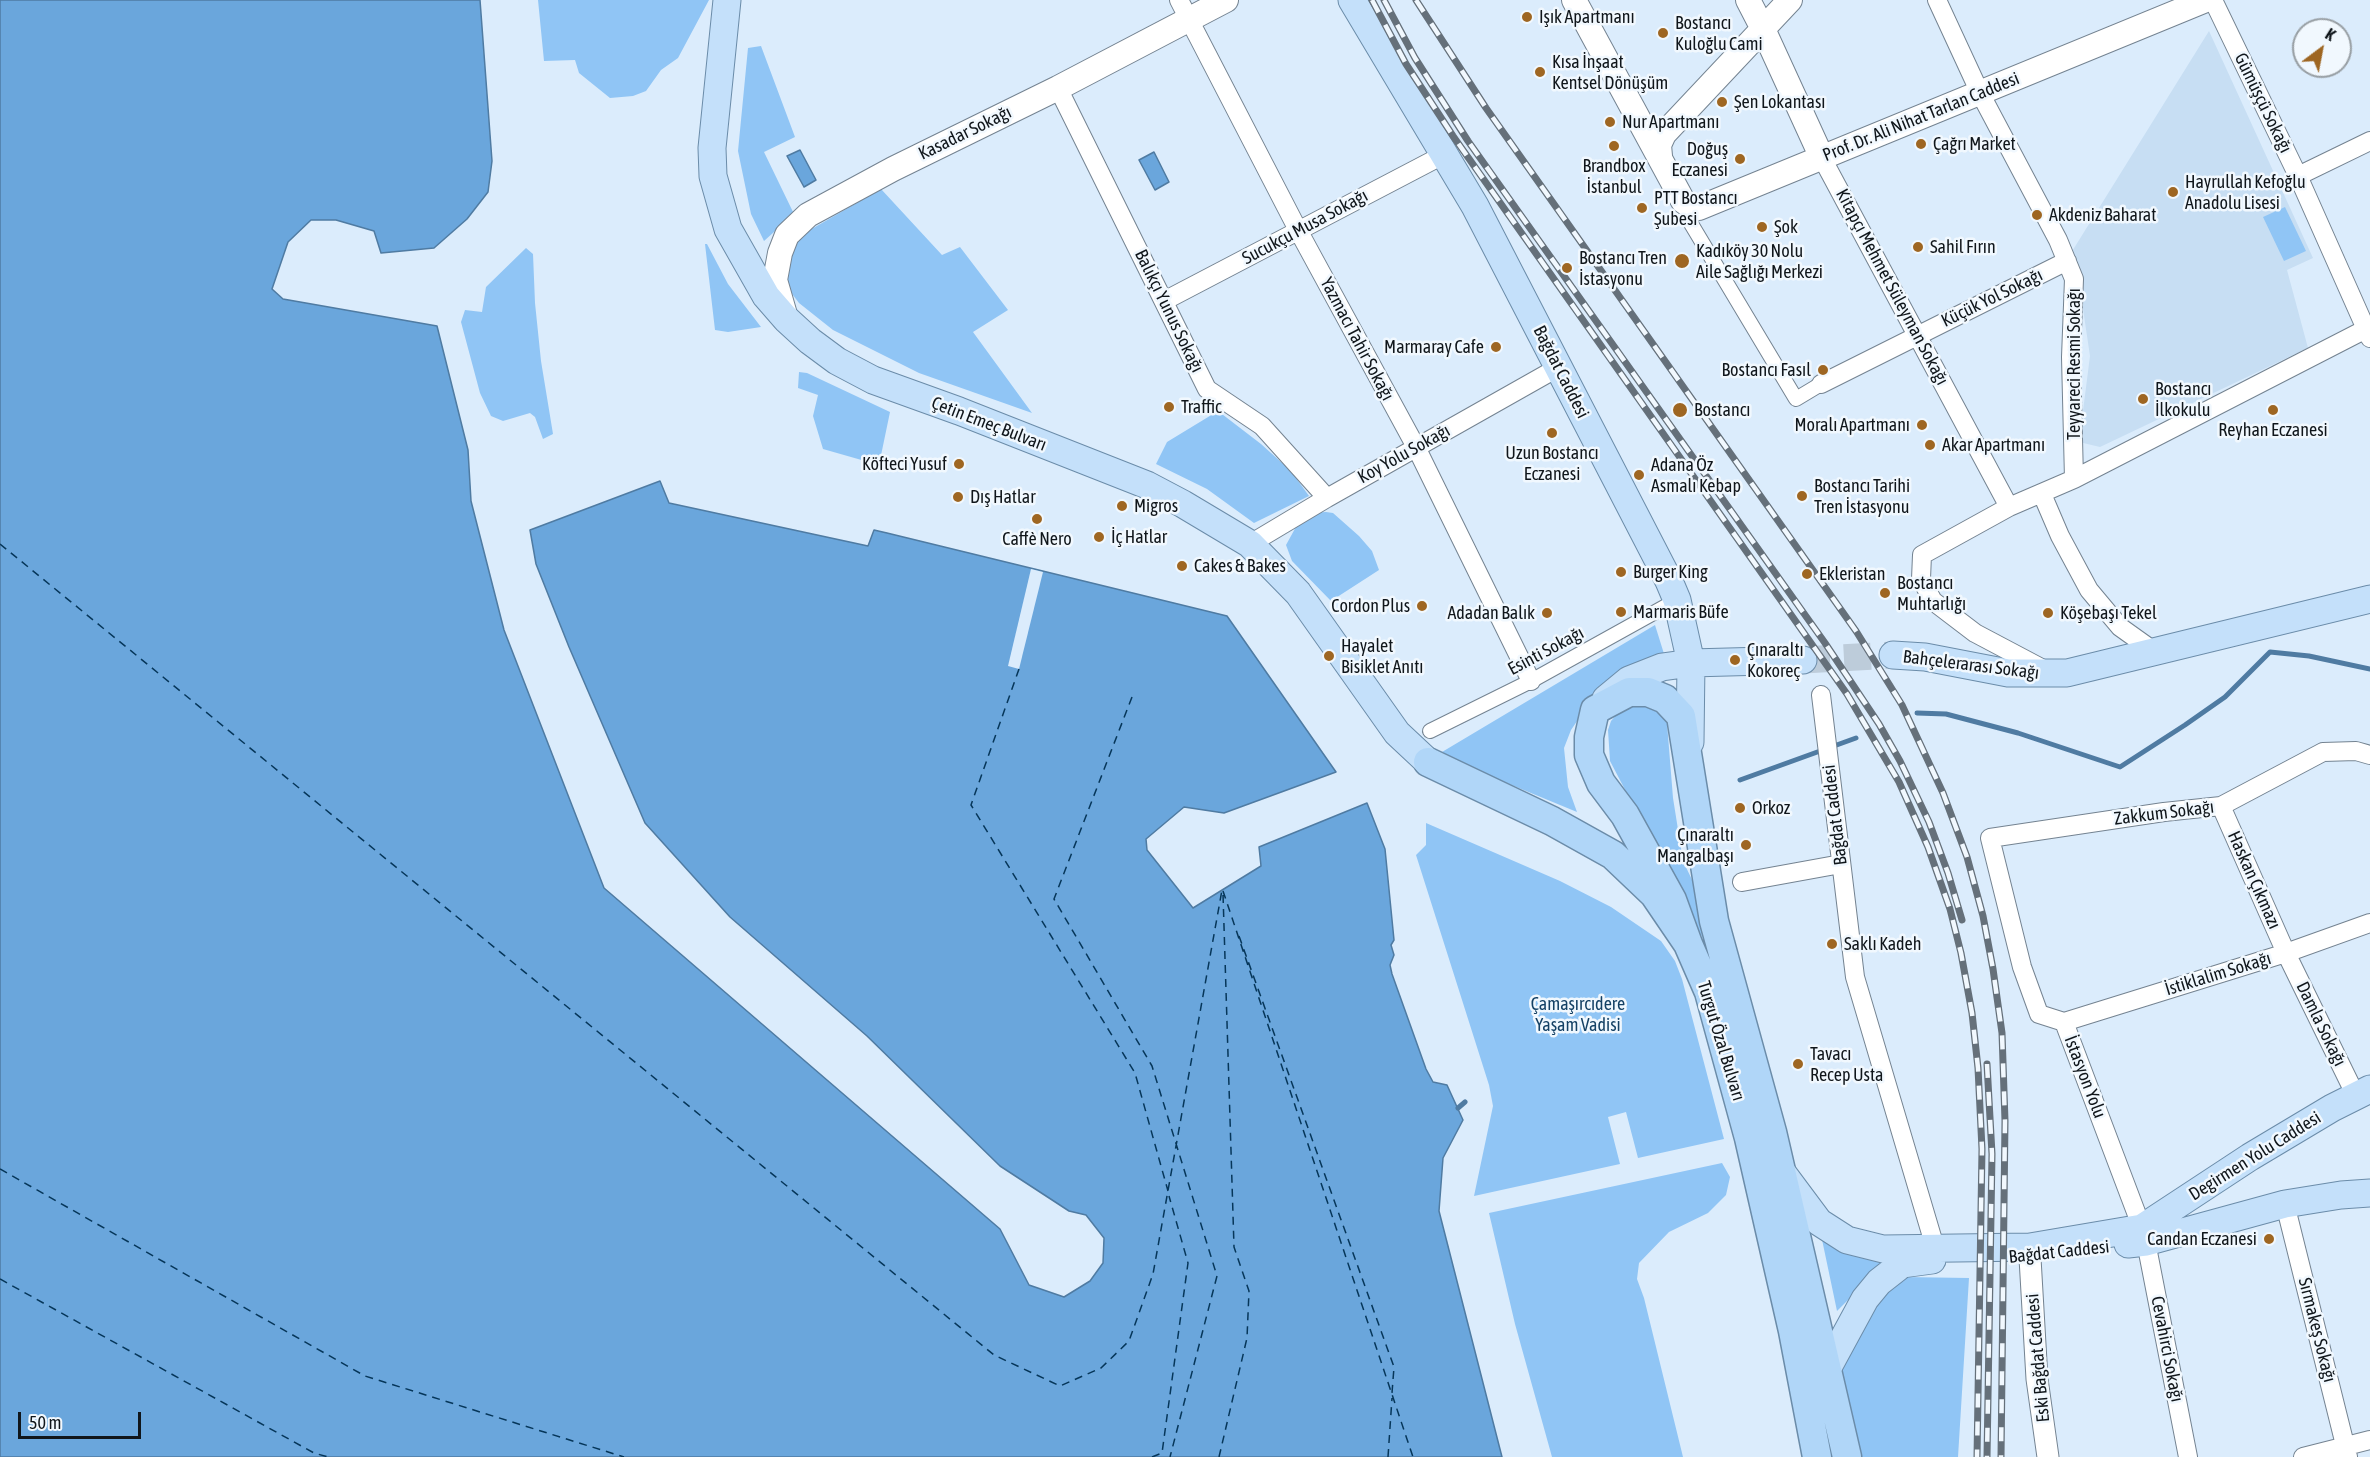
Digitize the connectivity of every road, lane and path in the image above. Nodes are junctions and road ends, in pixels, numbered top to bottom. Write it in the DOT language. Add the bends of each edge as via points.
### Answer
graph roads {
  1 [pos="727,0"];
  2 [pos="1226,0"];
  3 [pos="1352,0"];
  4 [pos="1574,0"];
  5 [pos="1748,0"];
  6 [pos="1790,0"];
  7 [pos="1937,0"];
  8 [pos="2206,0"];
  9 [pos="2213,0"];
  10 [pos="1183,10"];
  11 [pos="1763,29"];
  12 [pos="1058,88"];
  13 [pos="1980,93"];
  14 [pos="2370,141"];
  15 [pos="1445,154"];
  16 [pos="1660,156"];
  17 [pos="1822,158"];
  18 [pos="2298,176"];
  19 [pos="1687,217"];
  20 [pos="1298,230"];
  21 [pos="2067,261"];
  22 [pos="1164,301"];
  23 [pos="786,319"];
  24 [pos="2369,331"];
  25 [pos="1918,335"];
  26 [pos="1559,368"];
  27 [pos="1821,384"];
  28 [pos="1416,447"];
  29 [pos="2074,479"];
  30 [pos="2042,494"];
  31 [pos="1327,498"];
  32 [pos="2009,507"];
  33 [pos="1250,544"];
  34 [pos="2370,599"];
  35 [pos="1677,600"];
  36 [pos="2155,652"];
  37 [pos="1893,655"];
  38 [pos="1803,660"];
  39 [pos="1691,663"];
  40 [pos="2052,674"];
  41 [pos="1531,681"];
  42 [pos="1821,695"];
  43 [pos="1594,710"];
  44 [pos="1430,731"];
  45 [pos="2370,755"];
  46 [pos="1428,762"];
  47 [pos="1689,769"];
  48 [pos="2221,806"];
  49 [pos="1990,838"];
  50 [pos="1841,864"];
  51 [pos="1742,882"];
  52 [pos="2370,923"];
  53 [pos="1688,944"];
  54 [pos="2286,953"];
  55 [pos="2064,1022"];
  56 [pos="2363,1092"];
  57 [pos="1779,1168"];
  58 [pos="2370,1186"];
  59 [pos="2370,1193"];
  60 [pos="2341,1195"];
  61 [pos="2285,1204"];
  62 [pos="2144,1235"];
  63 [pos="1935,1248"];
  64 [pos="2030,1253"];
  65 [pos="1827,1369"];
  66 [pos="2370,1440"];
  67 [pos="2347,1451"];
  68 [pos="1817,1457"];
  69 [pos="1847,1457"];
  70 [pos="2048,1457"];
  71 [pos="2188,1457"];
  72 [pos="2303,1457"];
  1 -- 23 [label="main road, Çetin Emeç Bulvarı" via="712,148 713,176 728,229 766,296"];
  2 -- 10 [label="main road, Kasadar Sokağı"];
  3 -- 15 [label="main road, Bağdat Caddesi"];
  4 -- 16 [label="main road, Prof. Dr. Ali Nihat Tarlan Caddesi"];
  5 -- 11 [label="main road, Kitapçı Mehmet Süleyman Sokağı"];
  6 -- 11 [label="main road"];
  7 -- 13 [label="street, Teyyareci Resmi Sokağı"];
  8 -- 13 [label="main road, Prof. Dr. Ali Nihat Tarlan Caddesi"];
  9 -- 18 [label="street, Gümüşçü Sokağı"];
  10 -- 12 [label="main road, Kasadar Sokağı"];
  10 -- 20 [label="street, Yazmacı Tahir Sokağı"];
  11 -- 16 [label="main road" via="1664,134"];
  11 -- 17 [label="main road, Kitapçı Mehmet Süleyman Sokağı"];
  12 -- 22 [label="street, Balıkçı Yunus Sokağı"];
  12 -- 23 [label="main road, Kasadar Sokağı" via="808,215 787,235 780,253 775,280"];
  13 -- 17 [label="main road, Prof. Dr. Ali Nihat Tarlan Caddesi"];
  13 -- 21 [label="street, Teyyareci Resmi Sokağı"];
  14 -- 18 [label="street"];
  15 -- 20 [label="street, Sucukçu Musa Sokağı"];
  15 -- 26 [label="main road, Bağdat Caddesi"];
  16 -- 17 [label="main road, Prof. Dr. Ali Nihat Tarlan Caddesi" via="1683,201 1699,208"];
  17 -- 25 [label="street, Kitapçı Mehmet Süleyman Sokağı"];
  18 -- 24 [label="street, Gümüşçü Sokağı"];
  19 -- 27 [label="street" via="1796,399"];
  20 -- 22 [label="street, Sucukçu Musa Sokağı"];
  20 -- 28 [label="street, Yazmacı Tahir Sokağı"];
  21 -- 25 [label="street, Küçük Yol Sokağı"];
  21 -- 29 [label="street, Teyyareci Resmi Sokağı" via="2074,279"];
  22 -- 31 [label="street, Balıkçı Yunus Sokağı" via="1207,389 1262,426"];
  23 -- 33 [label="main road, Çetin Emeç Bulvarı" via="837,361 873,380 1147,485"];
  24 -- 29 [label="street"];
  25 -- 27 [label="street, Küçük Yol Sokağı"];
  25 -- 32 [label="street, Kitapçı Mehmet Süleyman Sokağı"];
  26 -- 28 [label="street, Koy Yolu Sokağı"];
  26 -- 35 [label="main road, Bağdat Caddesi"];
  28 -- 31 [label="street, Koy Yolu Sokağı"];
  28 -- 41 [label="street, Yazmacı Tahir Sokağı"];
  29 -- 30 [label="street"];
  30 -- 32 [label="street"];
  30 -- 36 [label="street" via="2089,590 2120,627"];
  31 -- 33 [label="street, Koy Yolu Sokağı"];
  32 -- 40 [label="street" via="1922,555 1921,579 1933,601 1976,633"];
  33 -- 46 [label="main road, Çetin Emeç Bulvarı" via="1298,593 1397,733"];
  34 -- 36 [label="main road, Bahçelerarası Sokağı"];
  35 -- 39 [label="main road, Bağdat Caddesi"];
  35 -- 41 [label="street, Esinti Sokağı"];
  36 -- 40 [label="main road, Bahçelerarası Sokağı"];
  37 -- 40 [label="main road, Bahçelerarası Sokağı" via="2008,673"];
  38 -- 39 [label="main road"];
  39 -- 43 [label="main road" via="1662,667 1629,680"];
  39 -- 47 [label="main road, Bağdat Caddesi"];
  41 -- 44 [label="street, Esinti Sokağı"];
  42 -- 50 [label="street, Bağdat Caddesi"];
  43 -- 47 [label="highway, Turgut Özal Bulvarı" via="1629,692 1648,692 1665,699 1681,716"];
  43 -- 53 [label="highway" via="1589,755 1601,783 1625,815 1672,900"];
  45 -- 48 [label="street, Zakkum Sokağı" via="2356,751 2323,752"];
  46 -- 53 [label="highway, Turgut Özal Bulvarı" via="1552,821 1612,855 1654,894"];
  47 -- 57 [label="highway, Turgut Özal Bulvarı" via="1714,921"];
  48 -- 49 [label="street, Zakkum Sokağı"];
  48 -- 54 [label="street, Haskan Çıkmazı"];
  49 -- 55 [label="street, İstasyon Yolu" via="2022,967 2039,1014"];
  50 -- 51 [label="street"];
  50 -- 63 [label="street, Bağdat Caddesi" via="1855,977"];
  52 -- 54 [label="street, İstiklalim Sokağı"];
  53 -- 68 [label="highway, Turgut Özal Bulvarı" via="1709,992 1749,1138"];
  54 -- 55 [label="street, İstiklalim Sokağı"];
  54 -- 56 [label="street, Damla Sokağı"];
  55 -- 62 [label="street, İstasyon Yolu"];
  56 -- 62 [label="main road, Degirmen Yolu Caddesi" via="2250,1157"];
  57 -- 63 [label="main road, Bağdat Caddesi" via="1819,1221 1847,1240 1883,1249"];
  57 -- 65 [label="highway, Turgut Özal Bulvarı"];
  58 -- 60 [label="main road"];
  59 -- 60 [label="main road"];
  60 -- 61 [label="main road, Bağdat Caddesi"];
  61 -- 62 [label="main road, Bağdat Caddesi"];
  61 -- 67 [label="street, Sırmakeş Sokağı"];
  62 -- 64 [label="main road, Bağdat Caddesi"];
  62 -- 71 [label="street, Cevahirci Sokağı"];
  63 -- 64 [label="main road, Bağdat Caddesi"];
  64 -- 65 [label="main road, Bağdat Caddesi" via="1902,1264 1865,1299"];
  64 -- 70 [label="street, Eski Bağdat Caddesi" via="2037,1379"];
  65 -- 69 [label="highway, Turgut Özal Bulvarı"];
  66 -- 67 [label="street"];
  67 -- 72 [label="street"];
}
